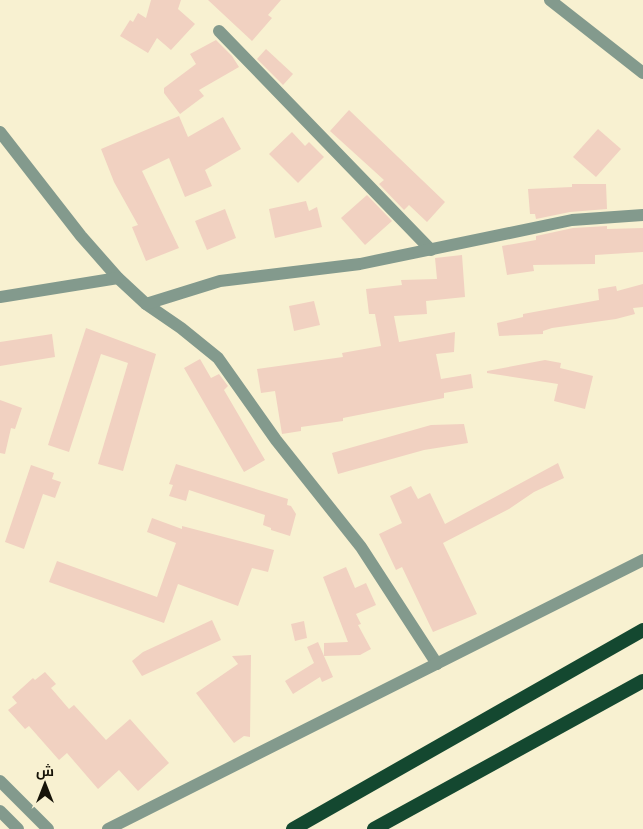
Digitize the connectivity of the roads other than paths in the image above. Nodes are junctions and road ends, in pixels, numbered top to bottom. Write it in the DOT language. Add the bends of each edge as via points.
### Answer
graph roads {
  1 [pos="550,0"];
  2 [pos="219,31"];
  3 [pos="643,73"];
  4 [pos="0,132"];
  5 [pos="643,215"];
  6 [pos="431,250"];
  7 [pos="118,278"];
  8 [pos="0,297"];
  9 [pos="146,304"];
  10 [pos="643,560"];
  11 [pos="643,630"];
  12 [pos="437,664"];
  13 [pos="643,681"];
  14 [pos="0,781"];
  15 [pos="0,811"];
  16 [pos="18,829"];
  17 [pos="48,829"];
  18 [pos="108,829"];
  19 [pos="293,829"];
  20 [pos="374,829"];
  1 -- 3 [label="street"];
  2 -- 6 [label="street"];
  4 -- 7 [label="street"];
  5 -- 6 [label="street" via="559,222"];
  6 -- 9 [label="street" via="360,264 220,281"];
  7 -- 8 [label="street"];
  7 -- 9 [label="street"];
  9 -- 12 [label="street" via="205,346 223,364 276,440 361,548"];
  10 -- 12 [label="street"];
  11 -- 19 [label="highway"];
  12 -- 18 [label="street"];
  13 -- 20 [label="highway"];
  14 -- 17 [label="street"];
  15 -- 16 [label="street"];
}
